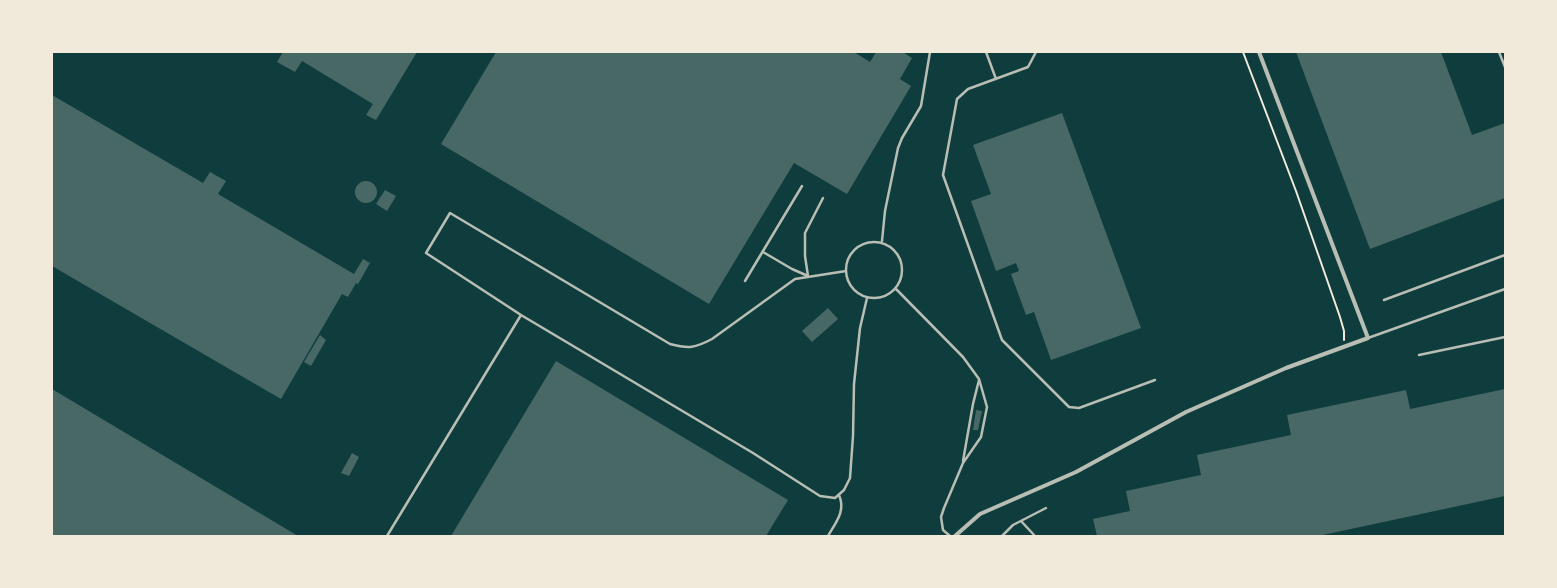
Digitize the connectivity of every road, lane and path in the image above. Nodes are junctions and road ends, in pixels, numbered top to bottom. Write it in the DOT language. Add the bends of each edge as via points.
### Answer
graph roads {
  1 [pos="930,52"];
  2 [pos="986,52"];
  3 [pos="1036,52"];
  4 [pos="1244,52"];
  5 [pos="1259,52"];
  6 [pos="1499,52"];
  7 [pos="1505,67"];
  8 [pos="996,79"];
  9 [pos="802,186"];
  10 [pos="823,198"];
  11 [pos="882,241"];
  12 [pos="763,252"];
  13 [pos="1505,255"];
  14 [pos="846,271"];
  15 [pos="808,276"];
  16 [pos="745,281"];
  17 [pos="896,289"];
  18 [pos="1505,289"];
  19 [pos="867,298"];
  20 [pos="1384,300"];
  21 [pos="521,315"];
  22 [pos="1505,337"];
  23 [pos="1368,338"];
  24 [pos="1345,347"];
  25 [pos="1419,355"];
  26 [pos="979,379"];
  27 [pos="1156,380"];
  28 [pos="963,462"];
  29 [pos="840,495"];
  30 [pos="1046,508"];
  31 [pos="1021,521"];
  32 [pos="387,536"];
  33 [pos="828,536"];
  34 [pos="950,536"];
  35 [pos="955,536"];
  36 [pos="1002,536"];
  37 [pos="1035,536"];
  1 -- 11 [label="lane" via="920,106 898,148 885,211"];
  2 -- 8 [label="lane"];
  3 -- 8 [label="lane" via="1028,67"];
  4 -- 24 [label="path" via="1338,310"];
  5 -- 23 [label="street"];
  6 -- 7 [label="lane"];
  8 -- 27 [label="lane" via="968,89 957,99 943,175 1002,340 1069,407 1079,408"];
  9 -- 12 [label="lane"];
  10 -- 15 [label="lane" via="805,232 804,256"];
  11 -- 14 [label="lane" via="866,242 858,246 849,257"];
  11 -- 17 [label="lane" via="893,248 903,264 903,274"];
  12 -- 15 [label="lane"];
  12 -- 16 [label="lane"];
  13 -- 20 [label="lane"];
  14 -- 15 [label="lane"];
  14 -- 19 [label="lane" via="853,288"];
  15 -- 21 [label="lane" via="795,279 712,339 698,347 686,348 670,344 450,213 426,253"];
  17 -- 19 [label="lane" via="886,296"];
  17 -- 26 [label="lane" via="963,357"];
  18 -- 23 [label="lane"];
  19 -- 29 [label="lane" via="860,328 854,384 850,478"];
  21 -- 29 [label="lane" via="753,453 820,496 835,498"];
  21 -- 32 [label="lane"];
  22 -- 25 [label="lane"];
  23 -- 24 [label="street"];
  24 -- 35 [label="street" via="1286,368 1186,412 1076,472 980,514"];
  26 -- 28 [label="lane"];
  26 -- 28 [label="lane" via="987,406 982,437"];
  28 -- 34 [label="lane" via="942,517 943,530"];
  29 -- 33 [label="lane" via="843,503 841,512"];
  30 -- 31 [label="lane"];
  31 -- 36 [label="lane"];
  31 -- 37 [label="lane"];
}
